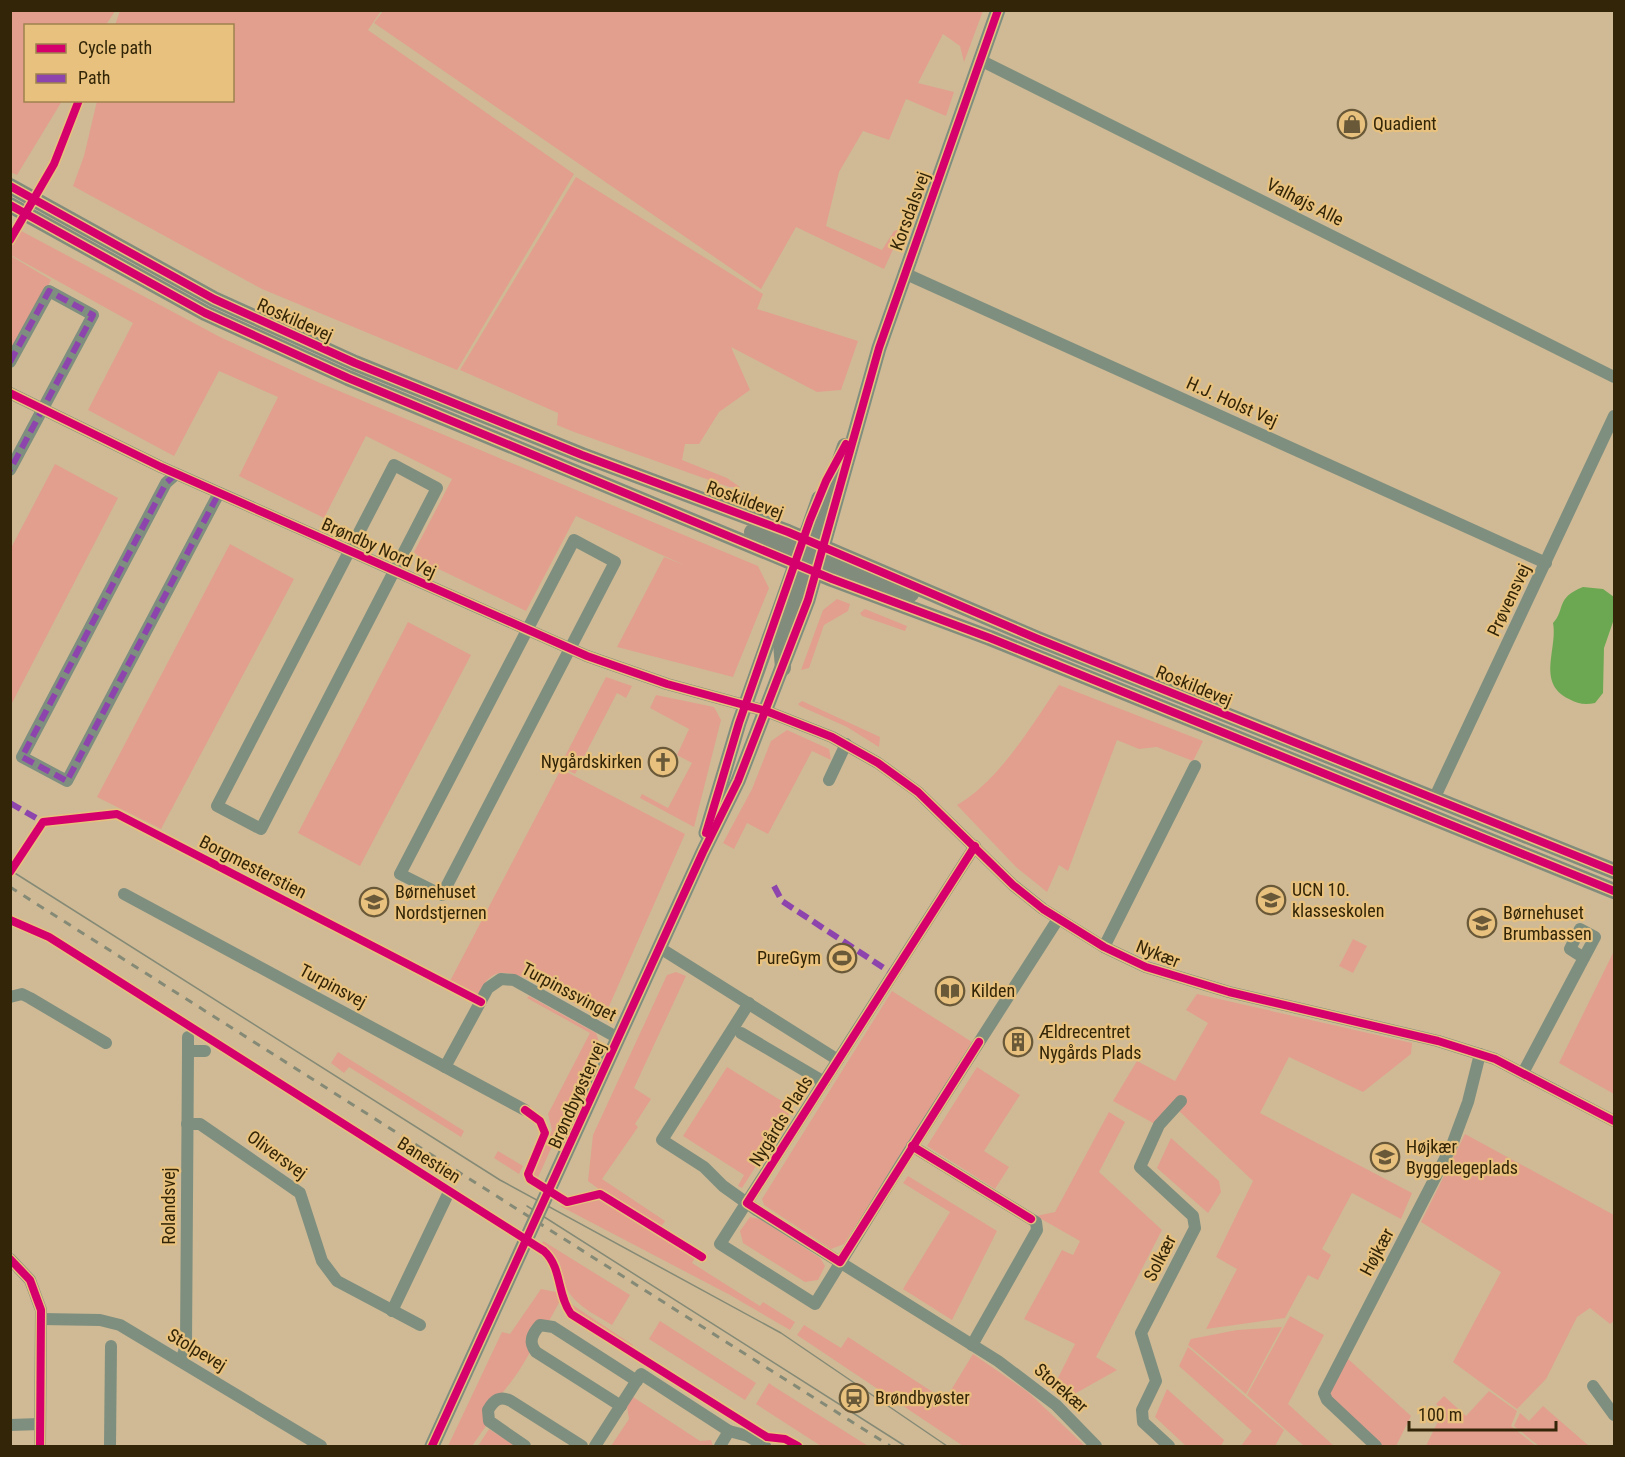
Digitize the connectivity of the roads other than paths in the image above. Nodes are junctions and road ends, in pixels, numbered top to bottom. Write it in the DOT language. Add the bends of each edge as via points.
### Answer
graph roads {
  1 [pos="998,10"];
  2 [pos="980,60"];
  3 [pos="10,186"];
  4 [pos="10,205"];
  5 [pos="904,273"];
  6 [pos="10,362"];
  7 [pos="1614,377"];
  8 [pos="10,393"];
  9 [pos="42,410"];
  10 [pos="1614,416"];
  11 [pos="857,423"];
  12 [pos="845,446"];
  13 [pos="10,470"];
  14 [pos="176,474"];
  15 [pos="219,493"];
  16 [pos="349,551"];
  17 [pos="810,556"];
  18 [pos="1546,563"];
  19 [pos="394,571"];
  20 [pos="527,630"];
  21 [pos="570,649"];
  22 [pos="783,668"];
  23 [pos="746,704"];
  24 [pos="766,711"];
  25 [pos="846,744"];
  26 [pos="1195,766"];
  27 [pos="829,780"];
  28 [pos="1434,799"];
  29 [pos="975,846"];
  30 [pos="703,852"];
  31 [pos="1614,871"];
  32 [pos="1614,891"];
  33 [pos="124,894"];
  34 [pos="1058,919"];
  35 [pos="1104,947"];
  36 [pos="660,948"];
  37 [pos="1584,958"];
  38 [pos="10,997"];
  39 [pos="749,1003"];
  40 [pos="741,1033"];
  41 [pos="188,1037"];
  42 [pos="618,1038"];
  43 [pos="106,1043"];
  44 [pos="188,1051"];
  45 [pos="205,1052"];
  46 [pos="1480,1054"];
  47 [pos="838,1060"];
  48 [pos="445,1067"];
  49 [pos="1524,1071"];
  50 [pos="824,1082"];
  51 [pos="1182,1101"];
  52 [pos="525,1110"];
  53 [pos="1614,1121"];
  54 [pos="187,1124"];
  55 [pos="912,1146"];
  56 [pos="447,1196"];
  57 [pos="747,1203"];
  58 [pos="10,1259"];
  59 [pos="840,1262"];
  60 [pos="392,1311"];
  61 [pos="42,1319"];
  62 [pos="420,1325"];
  63 [pos="972,1345"];
  64 [pos="111,1346"];
  65 [pos="182,1361"];
  66 [pos="637,1381"];
  67 [pos="1593,1386"];
  68 [pos="621,1406"];
  69 [pos="1614,1415"];
  70 [pos="40,1424"];
  71 [pos="10,1425"];
  72 [pos="729,1431"];
  73 [pos="40,1446"];
  74 [pos="110,1446"];
  75 [pos="321,1446"];
  76 [pos="432,1446"];
  77 [pos="525,1446"];
  78 [pos="582,1446"];
  79 [pos="595,1446"];
  80 [pos="720,1446"];
  81 [pos="765,1446"];
  82 [pos="1096,1446"];
  83 [pos="1169,1446"];
  84 [pos="1376,1446"];
  1 -- 2 [label="street, Korsdalsvej"];
  2 -- 5 [label="street, Korsdalsvej"];
  2 -- 7 [label="street, Valhøjs Alle"];
  3 -- 17 [label="main road, Roskildevej" via="164,273 261,322 582,455"];
  4 -- 17 [label="main road, Roskildevej" via="252,337 693,519 744,529"];
  5 -- 11 [label="street, Korsdalsvej"];
  5 -- 18 [label="street, H.J. Holst Vej"];
  6 -- 9 [label="street" via="49,291 93,315"];
  8 -- 9 [label="street, Brøndby Nord Vej"];
  9 -- 13 [label="street"];
  9 -- 14 [label="street, Brøndby Nord Vej"];
  10 -- 18 [label="street, Prøvensvej"];
  11 -- 12 [label="street, Korsdalsvej"];
  11 -- 17 [label="street, Korsdalsvej"];
  12 -- 17 [label="main road"];
  14 -- 15 [label="street, Brøndby Nord Vej"];
  14 -- 15 [label="street" via="166,483 22,757 68,781"];
  15 -- 16 [label="street, Brøndby Nord Vej"];
  16 -- 19 [label="street, Brøndby Nord Vej"];
  16 -- 19 [label="street, Brøndby Nord Vej" via="394,465 437,488"];
  16 -- 19 [label="street, Brøndby Nord Vej" via="217,806 261,829"];
  17 -- 22 [label="main road" via="781,643"];
  17 -- 23 [label="street, Brøndbyøstervej"];
  17 -- 28 [label="main road, Roskildevej" via="897,591 953,603"];
  17 -- 32 [label="main road, Roskildevej" via="1013,647"];
  18 -- 28 [label="street, Prøvensvej"];
  19 -- 20 [label="street, Brøndby Nord Vej"];
  20 -- 21 [label="street, Brøndby Nord Vej"];
  20 -- 21 [label="street" via="574,540 615,562"];
  20 -- 21 [label="street" via="400,874 442,895"];
  21 -- 23 [label="street, Brøndby Nord Vej" via="667,684"];
  22 -- 24 [label="street, Brøndbyøstervej"];
  23 -- 24 [label="street, Nykær"];
  23 -- 30 [label="street, Brøndbyøstervej"];
  24 -- 25 [label="street, Nykær"];
  24 -- 30 [label="street, Brøndbyøstervej"];
  25 -- 27 [label="street"];
  25 -- 29 [label="street, Nykær" via="913,788"];
  26 -- 35 [label="street"];
  28 -- 31 [label="main road, Roskildevej"];
  29 -- 34 [label="street, Nykær" via="1013,885"];
  29 -- 47 [label="street, Nygårds Plads"];
  30 -- 36 [label="street, Brøndbyøstervej"];
  33 -- 48 [label="street, Turpinsvej"];
  34 -- 35 [label="street, Nykær"];
  34 -- 55 [label="street, Nygårds Plads"];
  35 -- 46 [label="street, Nykær" via="1176,978"];
  36 -- 39 [label="street"];
  36 -- 42 [label="street, Brøndbyøstervej"];
  37 -- 49 [label="street"];
  38 -- 43 [label="street" via="22,994"];
  39 -- 47 [label="street"];
  39 -- 57 [label="street" via="662,1140 704,1167"];
  40 -- 50 [label="street, Nygårds Plads"];
  41 -- 44 [label="street, Rolandsvej"];
  42 -- 48 [label="street, Turpinssvinget" via="514,980 501,979 488,988"];
  42 -- 76 [label="street, Brøndbyøstervej"];
  44 -- 45 [label="street"];
  44 -- 54 [label="street, Rolandsvej"];
  46 -- 49 [label="street, Nykær"];
  46 -- 84 [label="street, Højkær" via="1452,1145 1324,1393"];
  47 -- 50 [label="street, Nygårds Plads"];
  48 -- 52 [label="street, Turpinsvej"];
  49 -- 53 [label="street, Nykær"];
  50 -- 57 [label="street, Nygårds Plads"];
  51 -- 83 [label="street, Solkær" via="1159,1125 1140,1167 1193,1216 1195,1228 1141,1333 1156,1381 1142,1410 1143,1422"];
  54 -- 60 [label="street, Oliversvej" via="200,1124 294,1186 304,1202 328,1272 348,1288"];
  54 -- 65 [label="street, Rolandsvej" via="186,1345"];
  55 -- 59 [label="street, Nygårds Plads"];
  55 -- 63 [label="street" via="1036,1222 1037,1230"];
  56 -- 60 [label="street"];
  57 -- 59 [label="street"];
  57 -- 59 [label="street, Nygårds Plads" via="720,1244 815,1304"];
  58 -- 61 [label="street" via="30,1280"];
  59 -- 63 [label="street"];
  60 -- 62 [label="street, Oliversvej"];
  61 -- 65 [label="street, Stolpevej" via="114,1323"];
  61 -- 70 [label="street"];
  63 -- 82 [label="street, Storekær" via="1051,1401"];
  64 -- 74 [label="street"];
  65 -- 75 [label="street, Stolpevej"];
  66 -- 68 [label="street"];
  66 -- 68 [label="street" via="553,1327 540,1325 532,1335 536,1352"];
  66 -- 72 [label="street" via="641,1374"];
  67 -- 69 [label="street"];
  68 -- 79 [label="street"];
  70 -- 71 [label="street"];
  70 -- 73 [label="street"];
  72 -- 80 [label="street"];
  72 -- 81 [label="street"];
  77 -- 78 [label="street" via="489,1421 488,1410 498,1399 511,1401"];
}
